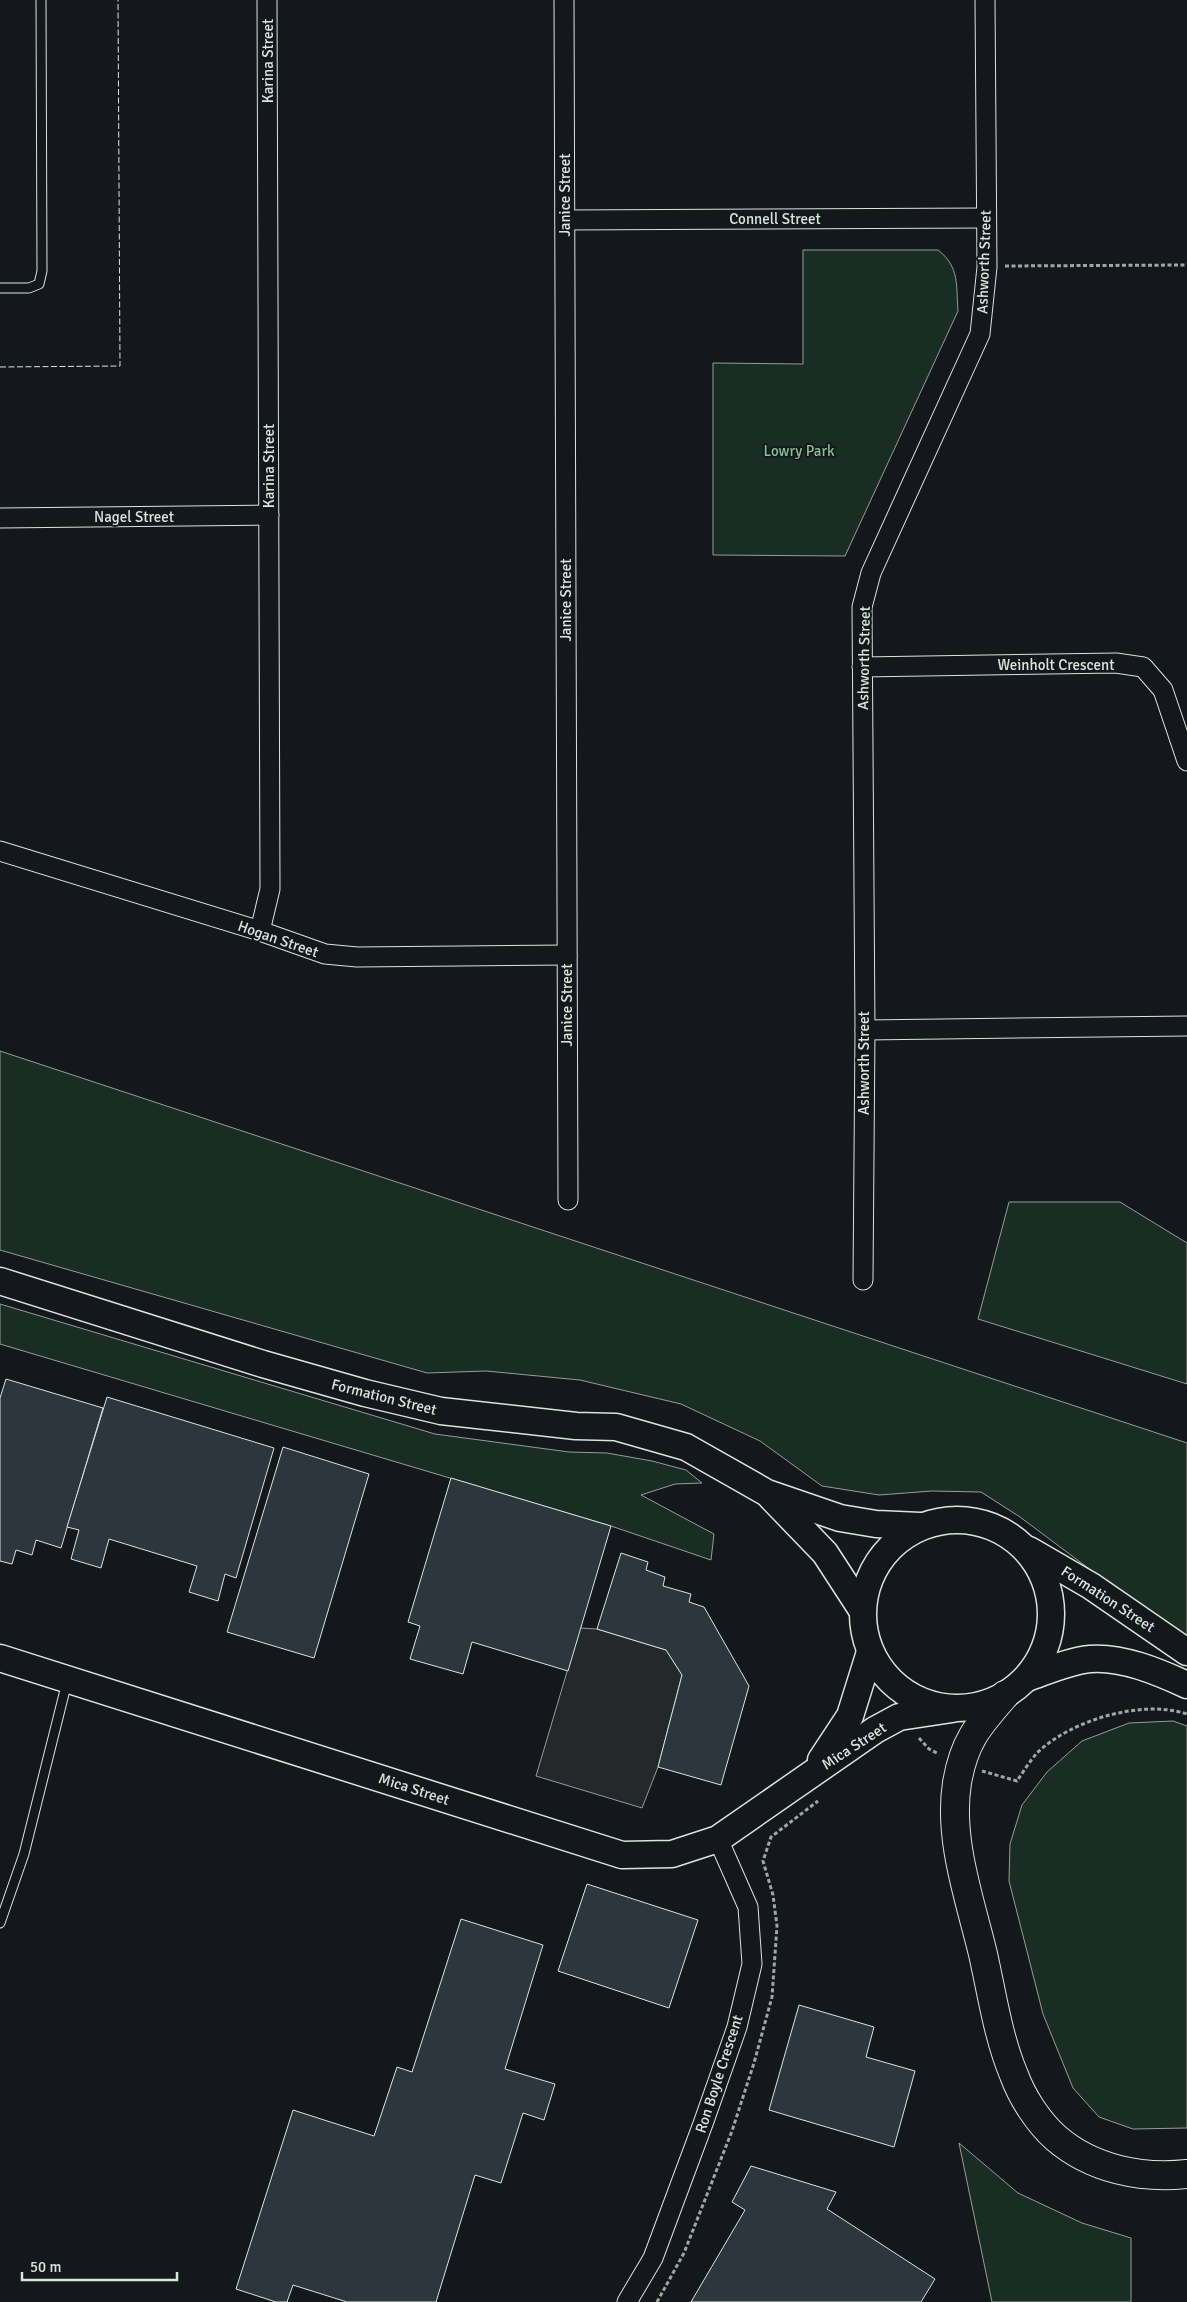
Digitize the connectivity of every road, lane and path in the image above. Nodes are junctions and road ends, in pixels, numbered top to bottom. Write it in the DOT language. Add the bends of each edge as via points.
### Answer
graph roads {
  1 [pos="41,0"];
  2 [pos="267,0"];
  3 [pos="564,0"];
  4 [pos="985,0"];
  5 [pos="986,218"];
  6 [pos="565,220"];
  7 [pos="1187,265"];
  8 [pos="987,267"];
  9 [pos="0,288"];
  10 [pos="269,515"];
  11 [pos="0,518"];
  12 [pos="862,667"];
  13 [pos="1187,761"];
  14 [pos="0,851"];
  15 [pos="260,931"];
  16 [pos="567,955"];
  17 [pos="1187,1026"];
  18 [pos="864,1030"];
  19 [pos="568,1200"];
  20 [pos="863,1280"];
  21 [pos="0,1282"];
  22 [pos="767,1494"];
  23 [pos="920,1526"];
  24 [pos="1026,1549"];
  25 [pos="862,1610"];
  26 [pos="870,1652"];
  27 [pos="1187,1652"];
  28 [pos="0,1658"];
  29 [pos="1027,1678"];
  30 [pos="68,1680"];
  31 [pos="1187,1685"];
  32 [pos="1005,1695"];
  33 [pos="952,1708"];
  34 [pos="1187,1714"];
  35 [pos="918,1737"];
  36 [pos="960,1765"];
  37 [pos="814,1772"];
  38 [pos="824,1796"];
  39 [pos="718,1839"];
  40 [pos="0,1923"];
  41 [pos="1187,2174"];
  42 [pos="627,2302"];
  43 [pos="657,2302"];
  1 -- 9 [label="lane" via="42,271 39,284 29,288"];
  2 -- 10 [label="street, Karina Street"];
  3 -- 6 [label="street, Janice Street"];
  4 -- 5 [label="street, Ashworth Street"];
  5 -- 6 [label="street, Connell Street"];
  5 -- 8 [label="street, Ashworth Street"];
  6 -- 16 [label="street, Janice Street"];
  7 -- 8 [label="path"];
  8 -- 12 [label="street, Ashworth Street" via="980,334 871,573 862,607"];
  10 -- 11 [label="street, Nagel Street"];
  10 -- 15 [label="street, Karina Street" via="270,889"];
  12 -- 13 [label="street, Weinholt Crescent" via="1116,664 1143,667 1163,690"];
  12 -- 18 [label="street, Ashworth Street"];
  14 -- 15 [label="street, Hogan Street"];
  15 -- 16 [label="street, Hogan Street" via="325,954 341,956"];
  16 -- 19 [label="street, Janice Street"];
  17 -- 18 [label="street"];
  18 -- 20 [label="street, Ashworth Street"];
  21 -- 22 [label="main road, Formation Street" via="263,1364 441,1411 576,1426 616,1427 686,1447"];
  22 -- 23 [label="main road, Formation Street" via="840,1518"];
  22 -- 25 [label="main road, Formation Street" via="824,1552"];
  23 -- 24 [label="main road" via="948,1519 977,1520 1004,1531"];
  23 -- 25 [label="main road" via="897,1540 879,1559 867,1584"];
  24 -- 27 [label="main road, Formation Street" via="1091,1586"];
  24 -- 29 [label="main road" via="1042,1572 1050,1599 1051,1627 1043,1654"];
  25 -- 26 [label="main road"];
  26 -- 33 [label="main road" via="884,1674 903,1692 927,1704"];
  26 -- 37 [label="main road, Mica Street" via="850,1716"];
  28 -- 30 [label="main road, Mica Street"];
  29 -- 31 [label="main road" via="1091,1658 1128,1662"];
  29 -- 32 [label="main road"];
  30 -- 39 [label="main road, Mica Street" via="622,1855 672,1854"];
  30 -- 40 [label="lane" via="24,1854"];
  32 -- 33 [label="main road" via="980,1706"];
  32 -- 36 [label="highway" via="975,1730"];
  33 -- 37 [label="main road, Mica Street" via="899,1717"];
  34 -- 36 [label="path" via="1174,1709 1140,1709 1098,1719 1068,1732 1038,1753 1017,1781"];
  35 -- 36 [label="path" via="930,1749"];
  36 -- 41 [label="highway" via="956,1804 960,1854 1001,2035 1014,2076 1026,2099 1056,2138 1098,2163 1143,2175"];
  37 -- 39 [label="main road, Mica Street"];
  38 -- 43 [label="path" via="771,1837 763,1862 773,1895 777,1926 772,1997 732,2131 684,2253"];
  39 -- 42 [label="street, Ron Boyle Crescent" via="748,1907 752,1964 736,2027 704,2121 653,2258"];
}
